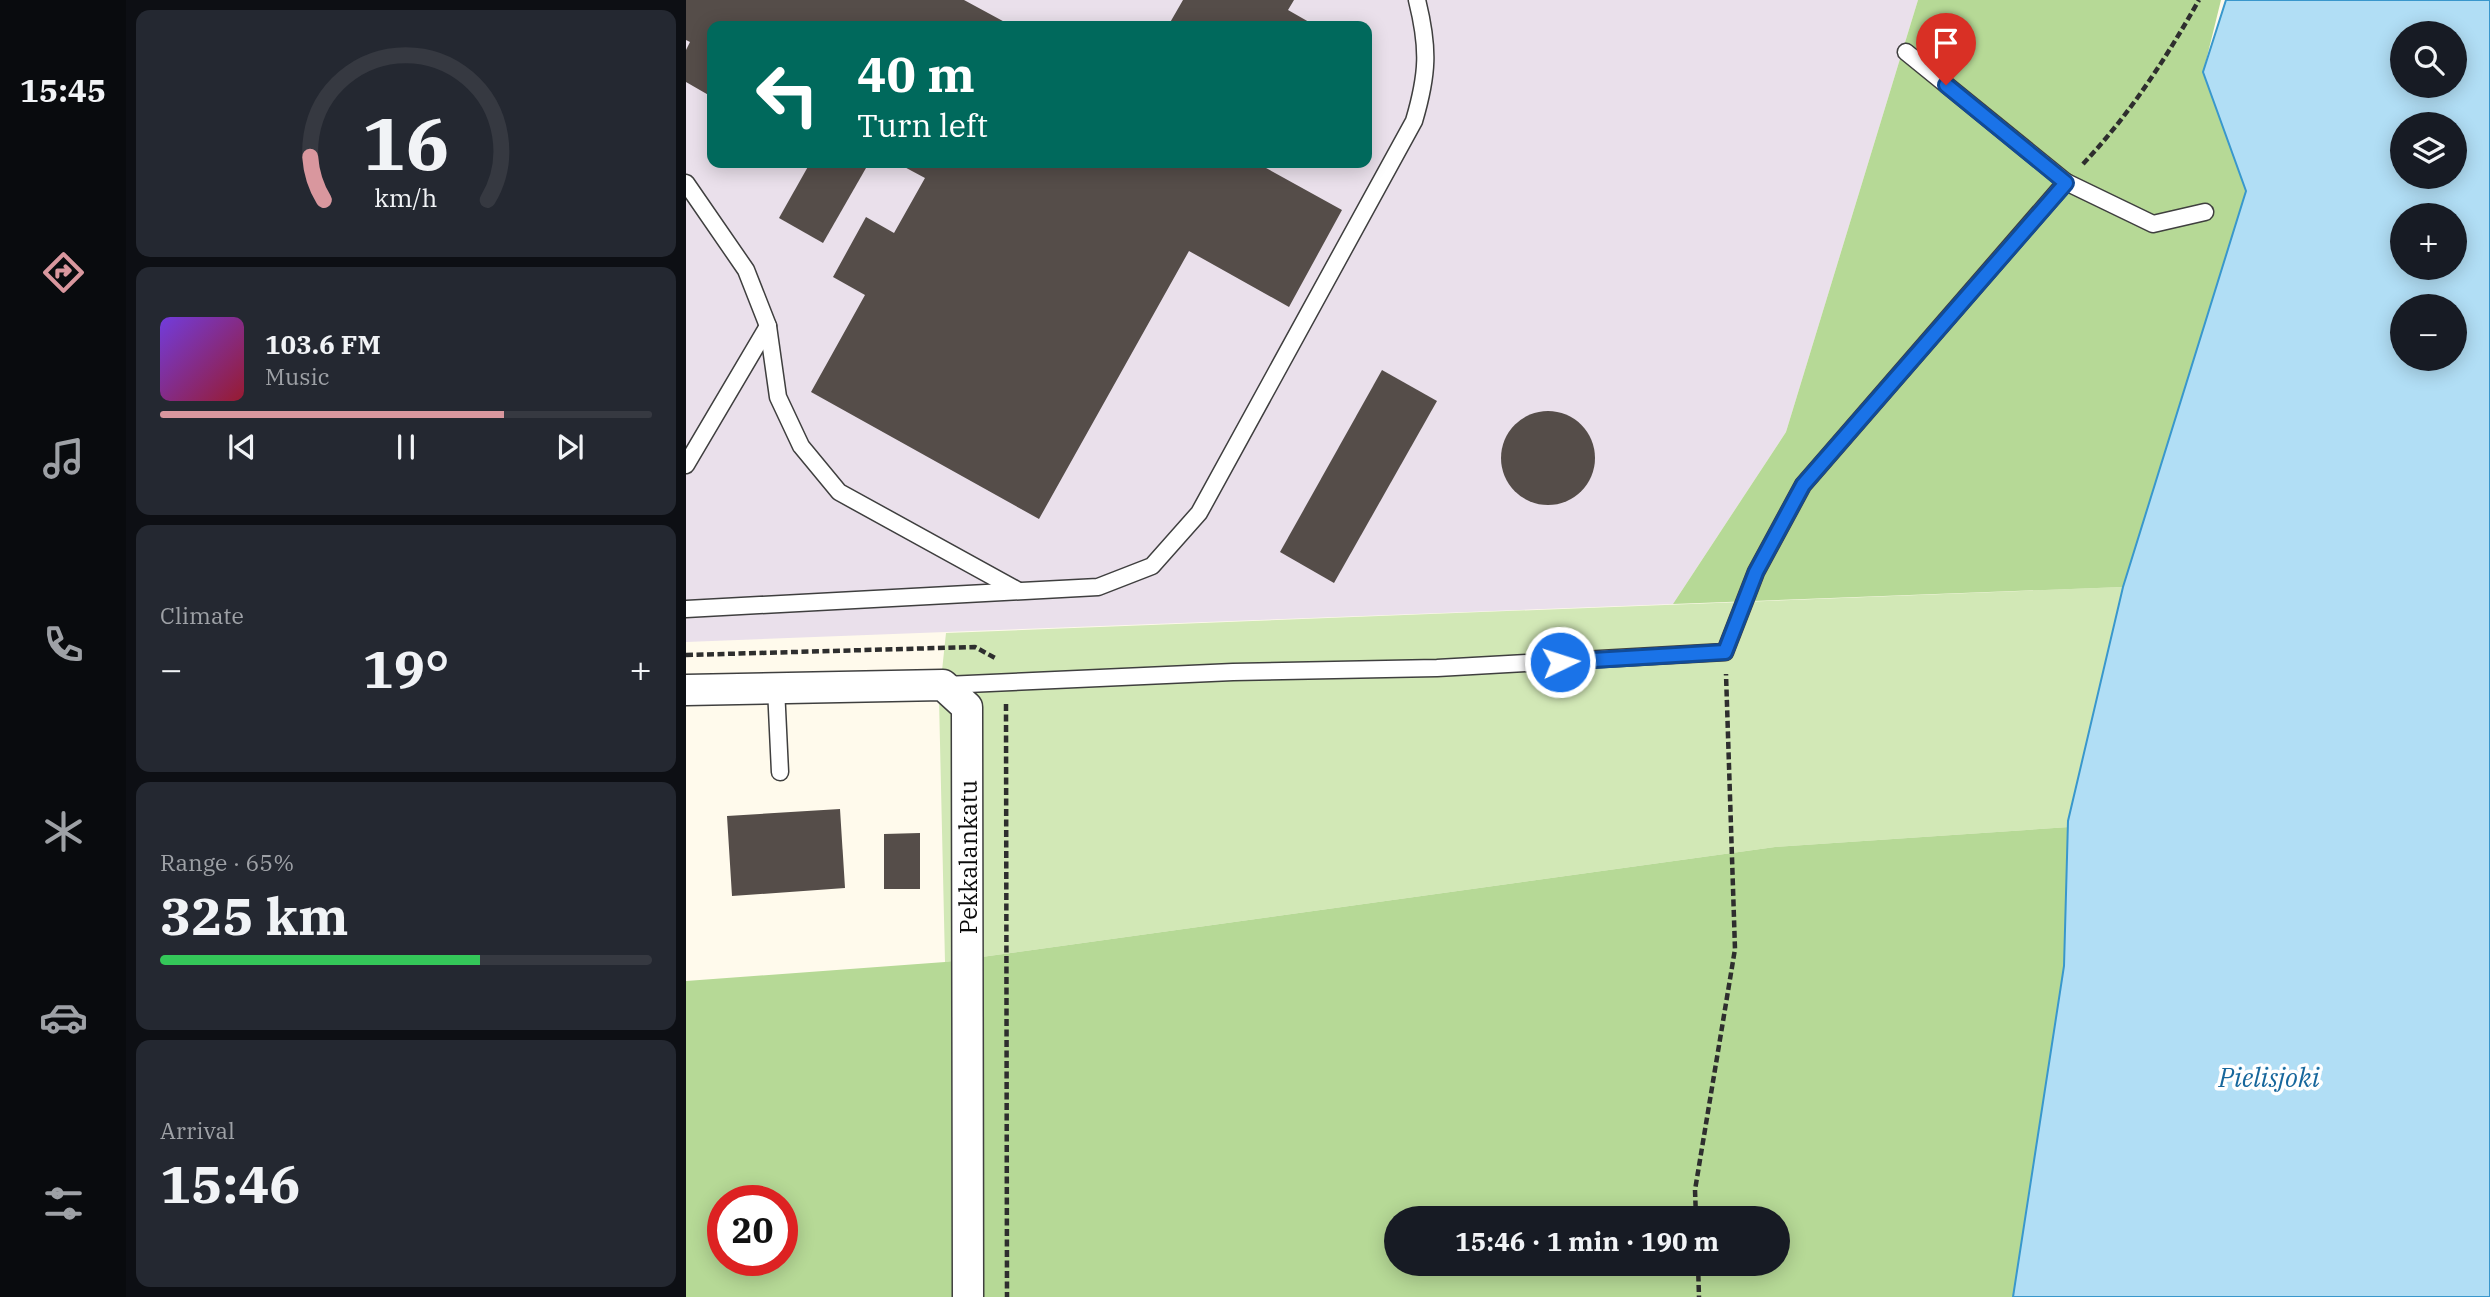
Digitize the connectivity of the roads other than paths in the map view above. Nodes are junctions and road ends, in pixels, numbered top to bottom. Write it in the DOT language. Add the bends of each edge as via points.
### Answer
graph roads {
  1 [pos="1418,0"];
  2 [pos="1906,52"];
  3 [pos="686,183"];
  4 [pos="2066,183"];
  5 [pos="2205,212"];
  6 [pos="768,326"];
  7 [pos="686,465"];
  8 [pos="1018,591"];
  9 [pos="686,609"];
  10 [pos="943,685"];
  11 [pos="776,688"];
  12 [pos="686,690"];
  13 [pos="780,772"];
  14 [pos="968,1297"];
  1 -- 8 [label="lane" via="1425,31 1426,80 1415,121 1199,513 1152,566 1098,587"];
  2 -- 4 [label="lane"];
  3 -- 6 [label="lane" via="746,270"];
  4 -- 5 [label="lane" via="2153,224"];
  4 -- 10 [label="lane" via="1803,485 1756,572 1725,652 1437,668"];
  6 -- 7 [label="lane"];
  6 -- 8 [label="lane" via="778,397 801,446 839,492"];
  8 -- 9 [label="lane"];
  10 -- 11 [label="street"];
  10 -- 14 [label="street, Pekkalankatu" via="967,707"];
  11 -- 12 [label="street"];
  11 -- 13 [label="lane"];
}
